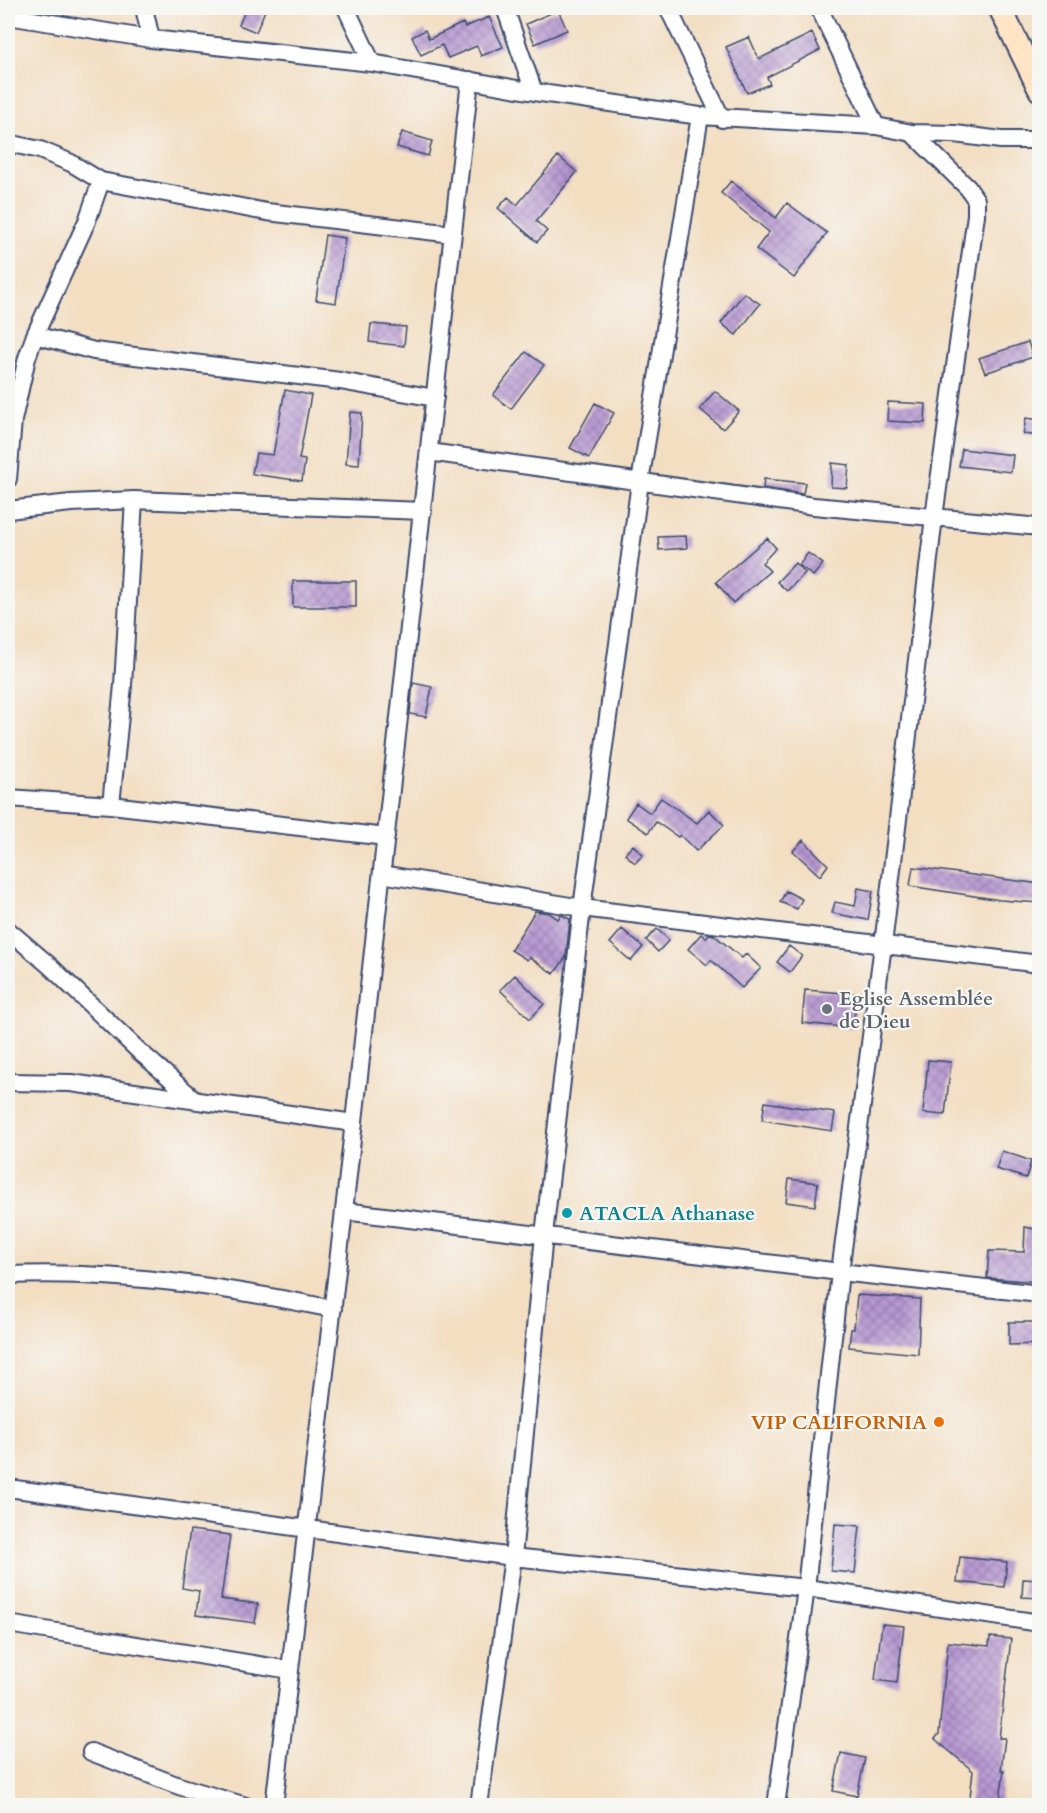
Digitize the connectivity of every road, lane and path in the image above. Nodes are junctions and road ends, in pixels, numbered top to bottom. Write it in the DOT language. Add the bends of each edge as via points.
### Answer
graph roads {
  1 [pos="144,8"];
  2 [pos="346,8"];
  3 [pos="505,8"];
  4 [pos="668,8"];
  5 [pos="819,8"];
  6 [pos="1000,8"];
  7 [pos="8,16"];
  8 [pos="151,39"];
  9 [pos="372,63"];
  10 [pos="470,80"];
  11 [pos="1040,90"];
  12 [pos="534,92"];
  13 [pos="700,116"];
  14 [pos="722,119"];
  15 [pos="876,126"];
  16 [pos="912,133"];
  17 [pos="1040,140"];
  18 [pos="8,143"];
  19 [pos="101,181"];
  20 [pos="453,234"];
  21 [pos="35,335"];
  22 [pos="435,398"];
  23 [pos="429,452"];
  24 [pos="8,480"];
  25 [pos="640,482"];
  26 [pos="134,500"];
  27 [pos="8,510"];
  28 [pos="423,512"];
  29 [pos="934,517"];
  30 [pos="1040,527"];
  31 [pos="8,798"];
  32 [pos="111,805"];
  33 [pos="386,837"];
  34 [pos="382,874"];
  35 [pos="582,908"];
  36 [pos="8,930"];
  37 [pos="883,945"];
  38 [pos="1040,964"];
  39 [pos="8,1082"];
  40 [pos="195,1099"];
  41 [pos="354,1123"];
  42 [pos="345,1211"];
  43 [pos="544,1234"];
  44 [pos="840,1272"];
  45 [pos="8,1275"];
  46 [pos="1040,1294"];
  47 [pos="333,1310"];
  48 [pos="8,1488"];
  49 [pos="307,1528"];
  50 [pos="513,1557"];
  51 [pos="806,1588"];
  52 [pos="1040,1623"];
  53 [pos="8,1624"];
  54 [pos="290,1670"];
  55 [pos="91,1752"];
  56 [pos="246,1806"];
  57 [pos="274,1806"];
  58 [pos="479,1806"];
  59 [pos="776,1806"];
  1 -- 8 [label="street"];
  2 -- 9 [label="street"];
  3 -- 12 [label="street"];
  4 -- 14 [label="street"];
  5 -- 15 [label="street"];
  6 -- 11 [label="main road"];
  7 -- 8 [label="street"];
  8 -- 9 [label="street"];
  9 -- 10 [label="street"];
  10 -- 12 [label="street"];
  10 -- 20 [label="street"];
  12 -- 13 [label="street"];
  13 -- 14 [label="street"];
  13 -- 25 [label="street"];
  14 -- 15 [label="street"];
  15 -- 16 [label="street"];
  16 -- 17 [label="street"];
  16 -- 29 [label="street" via="976,200"];
  18 -- 19 [label="street" via="50,154"];
  19 -- 20 [label="street" via="267,212"];
  19 -- 21 [label="street" via="76,249"];
  20 -- 22 [label="street"];
  21 -- 22 [label="street" via="94,351 340,381"];
  21 -- 24 [label="street" via="13,420"];
  22 -- 23 [label="street"];
  23 -- 25 [label="street"];
  23 -- 28 [label="street"];
  25 -- 29 [label="street" via="814,506"];
  25 -- 35 [label="street"];
  26 -- 27 [label="street"];
  26 -- 28 [label="street"];
  26 -- 32 [label="street"];
  28 -- 33 [label="street"];
  29 -- 30 [label="street"];
  29 -- 37 [label="street"];
  31 -- 32 [label="street"];
  32 -- 33 [label="street"];
  33 -- 34 [label="street"];
  34 -- 35 [label="street"];
  34 -- 41 [label="street"];
  35 -- 37 [label="street"];
  35 -- 43 [label="street"];
  36 -- 40 [label="street"];
  37 -- 38 [label="street"];
  37 -- 44 [label="street"];
  39 -- 40 [label="street" via="71,1083"];
  40 -- 41 [label="street"];
  41 -- 42 [label="street"];
  42 -- 43 [label="street"];
  42 -- 47 [label="street"];
  43 -- 44 [label="street"];
  43 -- 50 [label="street"];
  44 -- 46 [label="street"];
  44 -- 51 [label="street"];
  45 -- 47 [label="street" via="97,1274 174,1281"];
  47 -- 49 [label="street"];
  48 -- 49 [label="street"];
  49 -- 50 [label="street"];
  49 -- 54 [label="street"];
  50 -- 51 [label="street"];
  50 -- 58 [label="street"];
  51 -- 52 [label="street"];
  51 -- 59 [label="street"];
  53 -- 54 [label="street"];
  54 -- 57 [label="street"];
  55 -- 56 [label="street" via="179,1786"];
}
